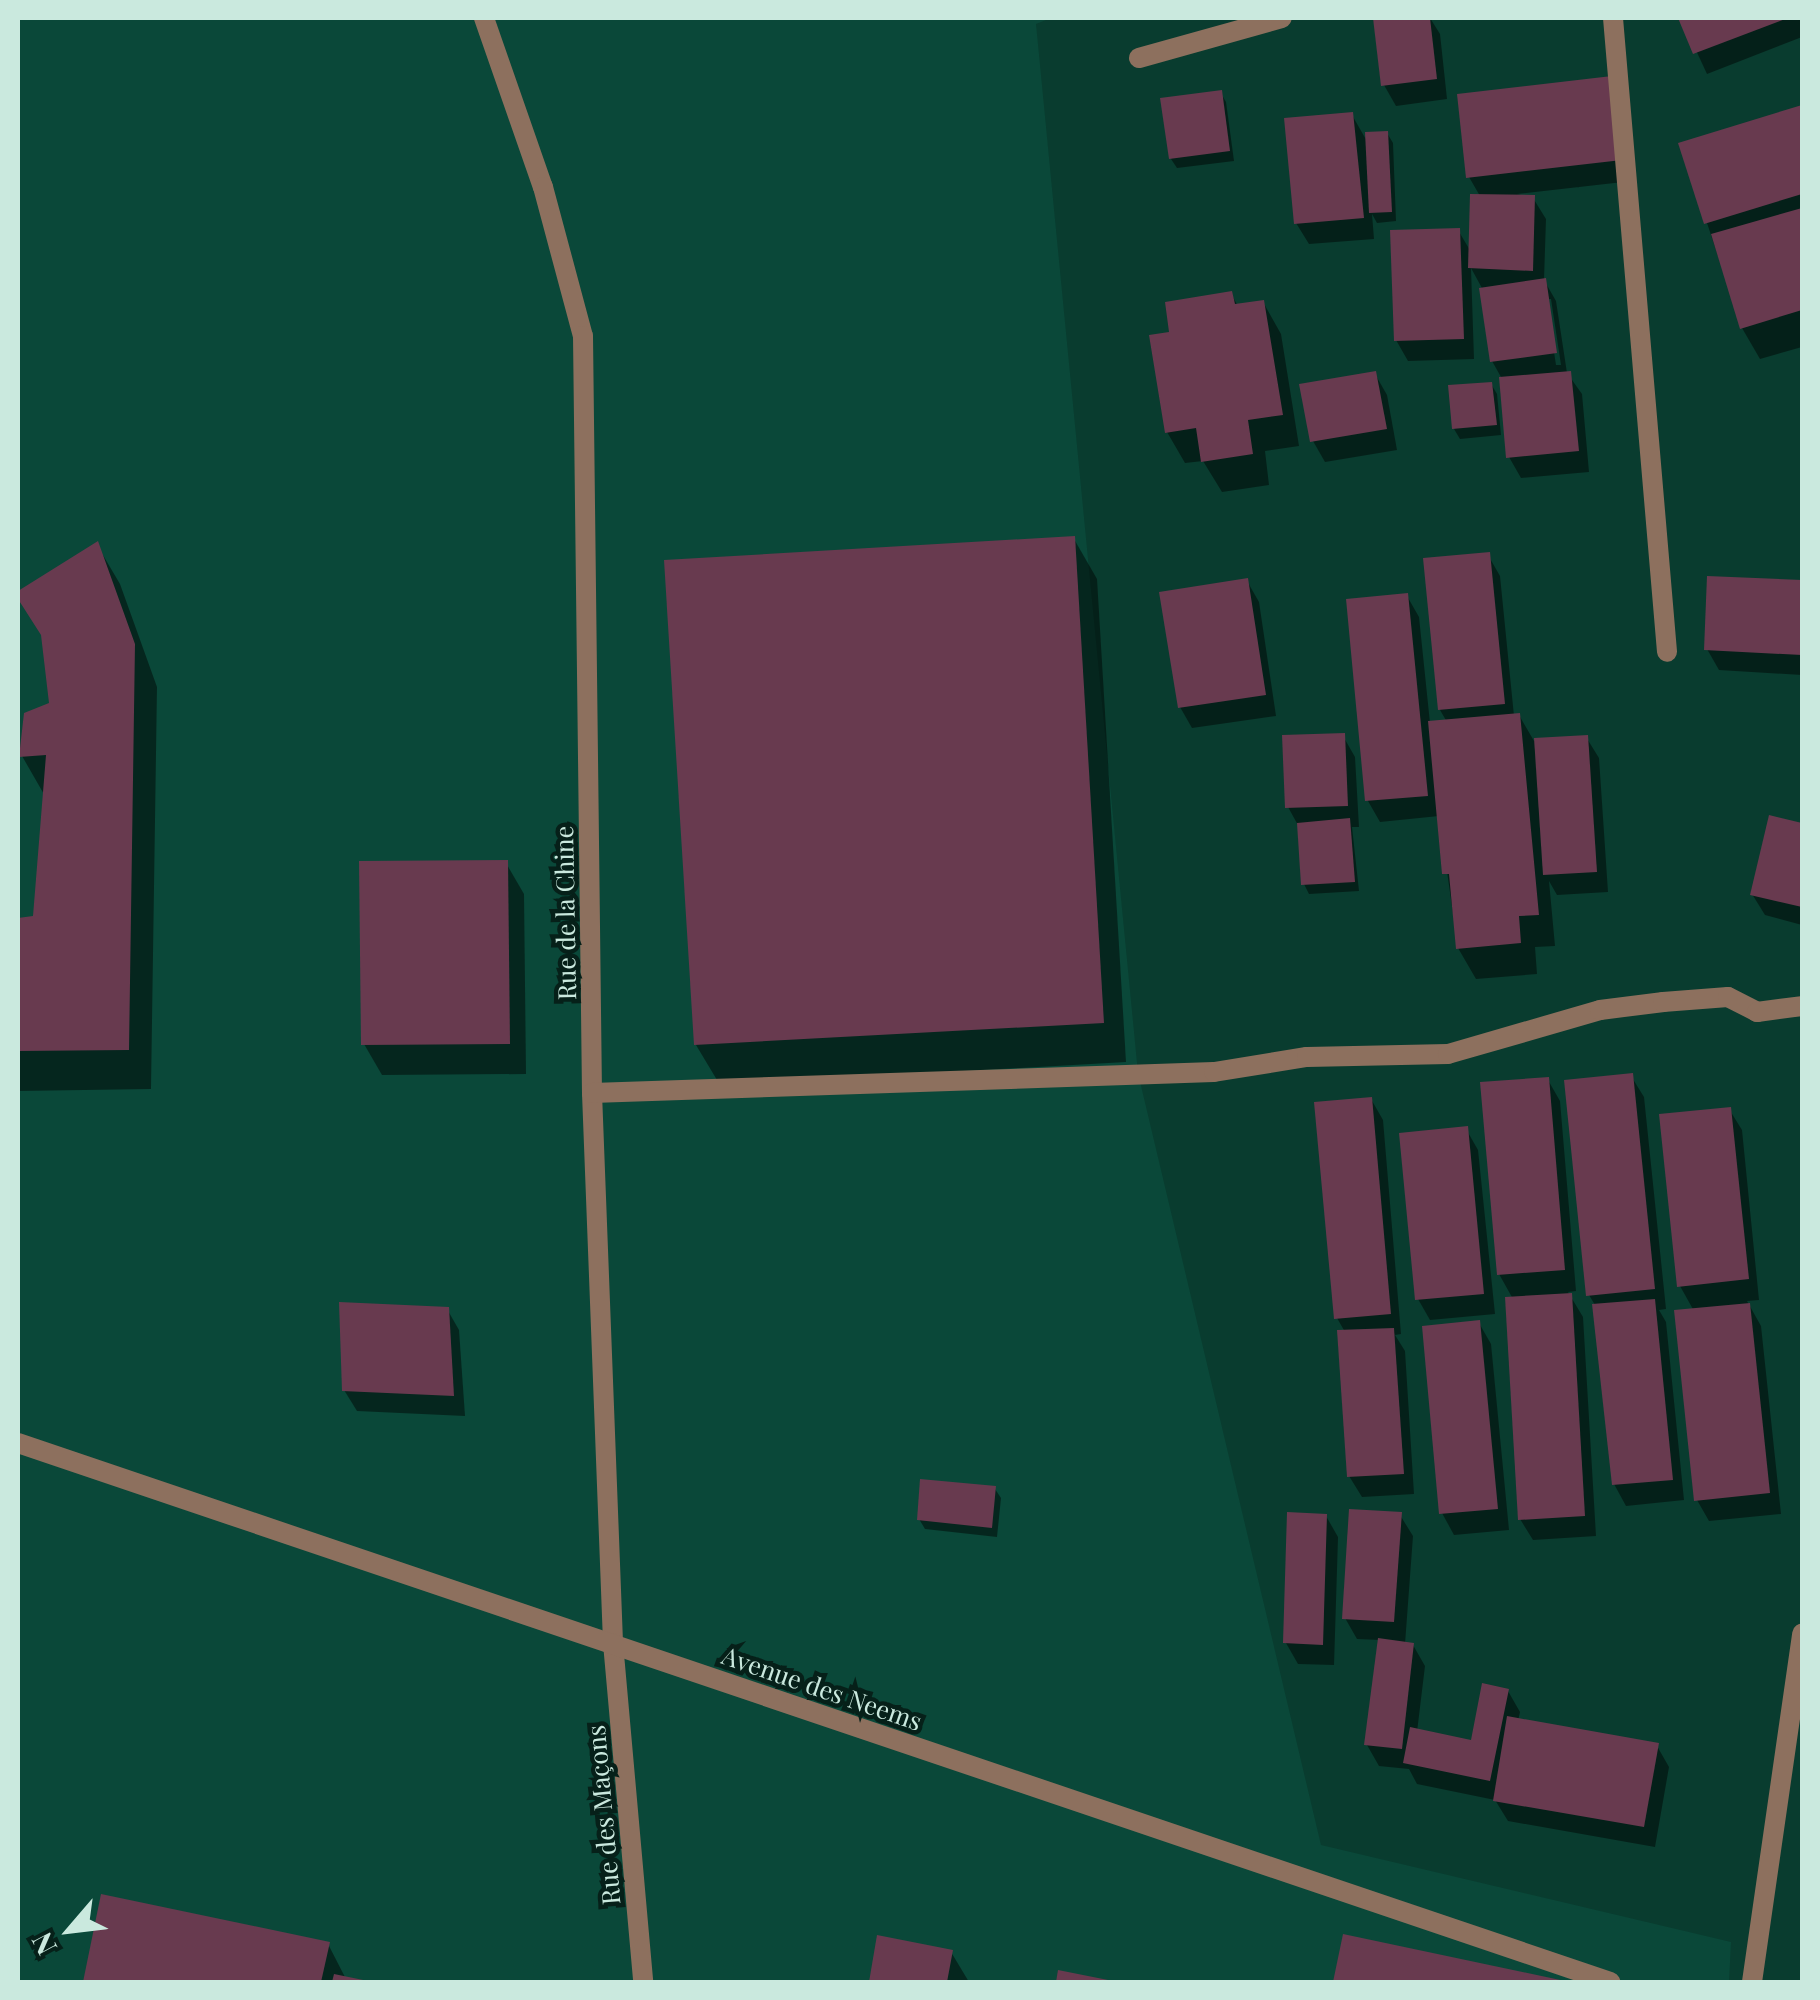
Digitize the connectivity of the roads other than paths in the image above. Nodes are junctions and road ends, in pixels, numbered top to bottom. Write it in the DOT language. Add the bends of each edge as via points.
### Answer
graph roads {
  1 [pos="484,18"];
  2 [pos="1282,18"];
  3 [pos="1612,18"];
  4 [pos="1139,58"];
  5 [pos="1667,652"];
  6 [pos="1802,1006"];
  7 [pos="592,1093"];
  8 [pos="18,1443"];
  9 [pos="1802,1634"];
  10 [pos="613,1643"];
  11 [pos="643,1982"];
  12 [pos="1610,1982"];
  13 [pos="1752,1982"];
  1 -- 7 [label="street, Rue de la Chine" via="543,187 583,336"];
  2 -- 4 [label="street"];
  3 -- 5 [label="street"];
  6 -- 7 [label="street" via="1757,1012 1728,997 1663,1002 1600,1010 1448,1054 1307,1056 1214,1072"];
  7 -- 10 [label="street, Rue de la Chine"];
  8 -- 10 [label="street, Avenue des Neems"];
  9 -- 13 [label="street"];
  10 -- 11 [label="street, Rue des Maçons"];
  10 -- 12 [label="street, Avenue des Neems"];
}
